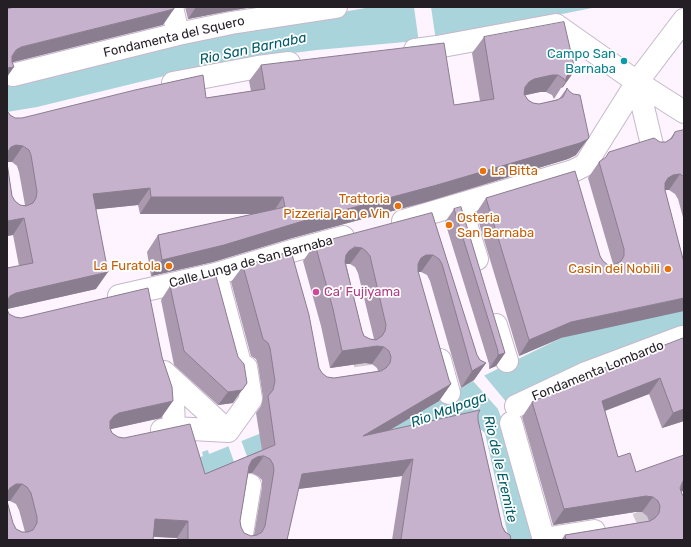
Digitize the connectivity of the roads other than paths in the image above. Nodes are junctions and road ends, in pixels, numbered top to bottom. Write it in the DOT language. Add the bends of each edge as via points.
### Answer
graph roads {
  1 [pos="172,7"];
  2 [pos="335,7"];
  3 [pos="239,14"];
  4 [pos="684,20"];
  5 [pos="178,34"];
  6 [pos="397,52"];
  7 [pos="311,61"];
  8 [pos="13,75"];
  9 [pos="637,82"];
  10 [pos="156,86"];
  11 [pos="684,112"];
  12 [pos="652,145"];
  13 [pos="579,168"];
  14 [pos="579,193"];
  15 [pos="460,205"];
  16 [pos="397,225"];
  17 [pos="365,231"];
  18 [pos="216,274"];
  19 [pos="482,279"];
  20 [pos="146,290"];
  21 [pos="100,301"];
  22 [pos="491,309"];
  23 [pos="151,312"];
  24 [pos="682,337"];
  25 [pos="435,342"];
  26 [pos="507,361"];
  27 [pos="449,393"];
  28 [pos="174,428"];
  29 [pos="228,431"];
  30 [pos="146,434"];
  31 [pos="250,485"];
  32 [pos="614,528"];
  33 [pos="544,539"];
  34 [pos="240,540"];
  1 -- 5 [label="street"];
  2 -- 3 [label="street, Fondamenta del Squero"];
  3 -- 5 [label="street, Fondamenta del Squero"];
  4 -- 9 [label="street"];
  5 -- 8 [label="street, Fondamenta del Squero"];
  6 -- 9 [label="street" via="556,25"];
  7 -- 10 [label="street" via="258,67"];
  9 -- 11 [label="street"];
  9 -- 12 [label="street"];
  9 -- 13 [label="street"];
  13 -- 14 [label="street"];
  13 -- 15 [label="street"];
  15 -- 16 [label="street" via="431,222"];
  15 -- 19 [label="street"];
  17 -- 18 [label="street, Calle Lunga de San Barnaba" via="290,260"];
  18 -- 20 [label="street, Calle Lunga de San Barnaba"];
  18 -- 29 [label="street" via="241,367 246,368 251,399"];
  20 -- 21 [label="street, Calle Lunga de San Barnaba"];
  20 -- 23 [label="street"];
  22 -- 26 [label="street"];
  24 -- 33 [label="street, Fondamenta Lombardo" via="586,373 513,414"];
  25 -- 27 [label="street"];
  28 -- 29 [label="street"];
  28 -- 29 [label="street" via="173,401 162,363"];
  28 -- 30 [label="street"];
  31 -- 34 [label="street"];
  32 -- 33 [label="street"];
}
